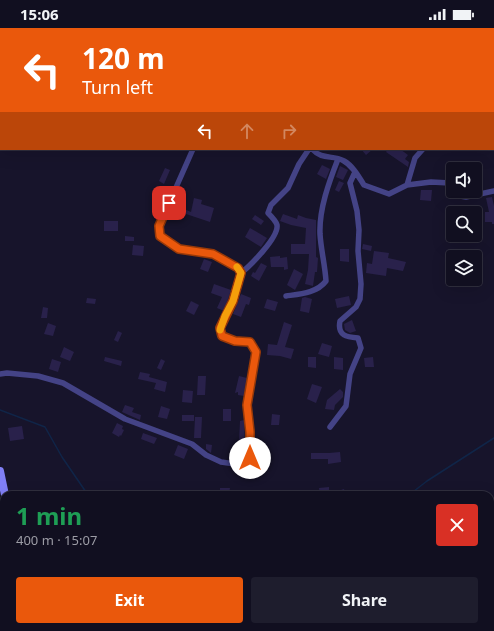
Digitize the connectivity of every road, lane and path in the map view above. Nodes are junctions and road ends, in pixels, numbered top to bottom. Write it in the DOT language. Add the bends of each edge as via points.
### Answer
graph roads {
  1 [pos="194,150"];
  2 [pos="309,150"];
  3 [pos="311,150"];
  4 [pos="422,150"];
  5 [pos="338,159"];
  6 [pos="356,172"];
  7 [pos="406,185"];
  8 [pos="494,191"];
  9 [pos="241,273"];
  10 [pos="286,296"];
  11 [pos="0,374"];
  12 [pos="330,427"];
  13 [pos="0,471"];
  14 [pos="4,491"];
  1 -- 9 [label="street" via="159,226 160,236 179,249 213,254 238,268"];
  2 -- 9 [label="street" via="299,164 288,188 271,205 268,213 277,224 274,237 252,264"];
  3 -- 5 [label="street" via="318,155"];
  4 -- 7 [label="street" via="415,158"];
  5 -- 6 [label="street" via="343,160"];
  5 -- 10 [label="street" via="325,197 320,233 326,281 322,287 309,292"];
  6 -- 7 [label="street" via="364,186 389,194"];
  6 -- 12 [label="street" via="350,183 359,230 360,299 356,307 339,324 342,334 358,338 361,348 350,374 346,406"];
  7 -- 8 [label="street" via="450,183 454,195 466,197"];
  9 -- 11 [label="street" via="233,301 220,328 222,336 235,341 250,342 256,352 247,405 250,458 242,465 221,462 192,444 125,419 63,383 38,376"];
  13 -- 14 [label="main road"];
}
